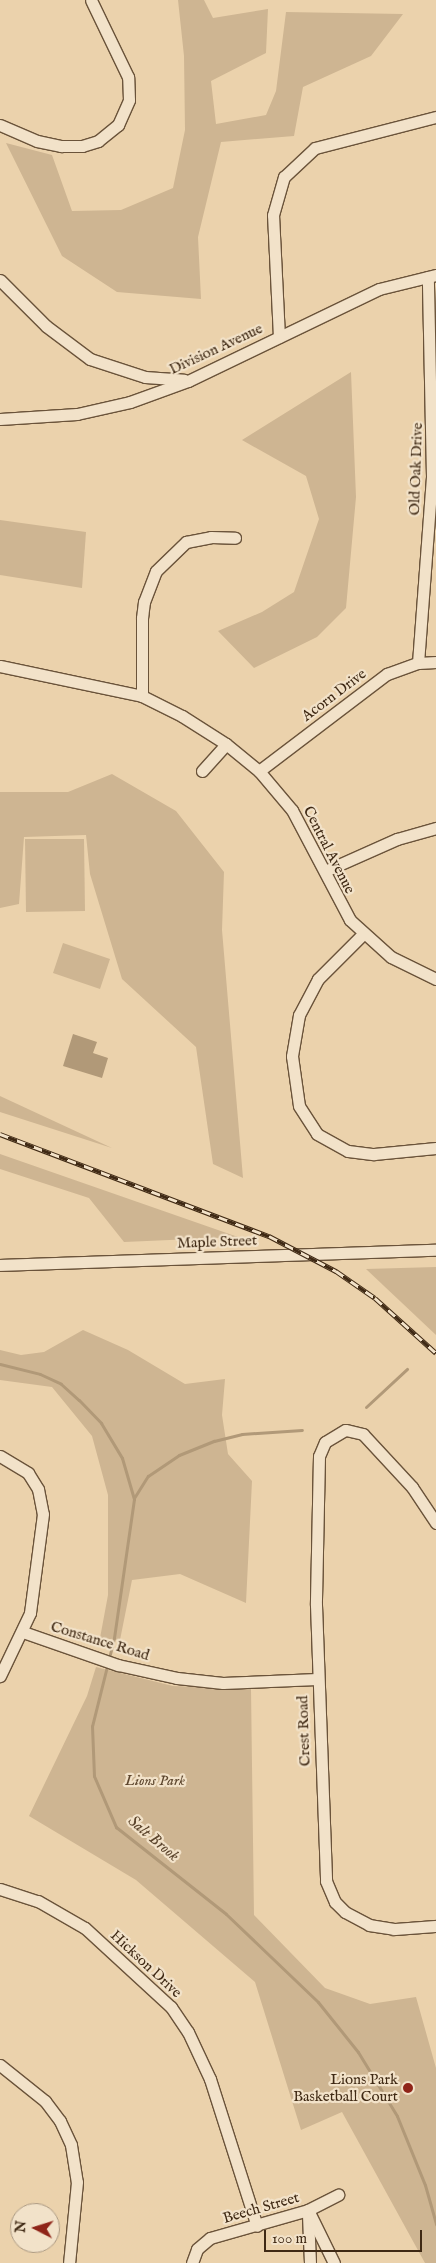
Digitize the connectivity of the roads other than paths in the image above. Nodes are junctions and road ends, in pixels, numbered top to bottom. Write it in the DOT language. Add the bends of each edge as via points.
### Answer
graph roads {
  1 [pos="91,0"];
  2 [pos="436,117"];
  3 [pos="0,125"];
  4 [pos="432,276"];
  5 [pos="0,280"];
  6 [pos="279,337"];
  7 [pos="188,381"];
  8 [pos="434,412"];
  9 [pos="0,419"];
  10 [pos="235,538"];
  11 [pos="436,662"];
  12 [pos="418,663"];
  13 [pos="0,666"];
  14 [pos="142,696"];
  15 [pos="226,744"];
  16 [pos="202,771"];
  17 [pos="259,771"];
  18 [pos="436,828"];
  19 [pos="325,871"];
  20 [pos="363,934"];
  21 [pos="436,979"];
  22 [pos="436,1148"];
  23 [pos="436,1250"];
  24 [pos="0,1265"];
  25 [pos="0,1456"];
  26 [pos="436,1523"];
  27 [pos="23,1632"];
  28 [pos="0,1676"];
  29 [pos="317,1679"];
  30 [pos="0,1889"];
  31 [pos="436,1926"];
  32 [pos="0,2066"];
  33 [pos="338,2195"];
  34 [pos="308,2210"];
  35 [pos="257,2226"];
  36 [pos="194,2257"];
  37 [pos="70,2263"];
  38 [pos="310,2263"];
  39 [pos="334,2263"];
  1 -- 3 [label="street" via="128,77 129,100 118,126 98,141 82,146 61,146 37,141"];
  2 -- 6 [label="street" via="320,146 303,156 284,177 273,215"];
  4 -- 6 [label="street, Division Avenue" via="378,289"];
  4 -- 8 [label="street, Old Oak Drive"];
  5 -- 7 [label="street" via="46,326 90,359 145,377"];
  6 -- 7 [label="street, Division Avenue"];
  7 -- 9 [label="street, Division Avenue" via="130,402 77,414"];
  8 -- 12 [label="street, Old Oak Drive"];
  10 -- 14 [label="street" via="211,537 186,542 156,571 144,602 142,618"];
  11 -- 12 [label="street, Acorn Drive"];
  12 -- 17 [label="street, Acorn Drive" via="387,674"];
  13 -- 14 [label="street, Central Avenue"];
  14 -- 15 [label="street, Central Avenue"];
  15 -- 16 [label="street"];
  15 -- 17 [label="street, Central Avenue"];
  17 -- 19 [label="street, Central Avenue" via="292,810"];
  18 -- 19 [label="street" via="397,839"];
  19 -- 20 [label="street, Central Avenue" via="336,898"];
  20 -- 21 [label="street, Central Avenue" via="391,957"];
  20 -- 22 [label="street" via="318,979 299,1015 292,1056 299,1106 316,1134 348,1151 374,1154"];
  23 -- 24 [label="street, Maple Street"];
  25 -- 27 [label="street" via="28,1473 38,1489 43,1507 37,1578"];
  26 -- 29 [label="street, Crest Road" via="412,1486 363,1434 345,1430 336,1432 321,1448"];
  27 -- 28 [label="street"];
  27 -- 29 [label="street, Constance Road" via="118,1666 177,1678 223,1683"];
  29 -- 31 [label="street, Crest Road" via="323,1866 330,1893 345,1912 369,1925 394,1929"];
  30 -- 35 [label="street, Hickson Drive" via="38,1901 85,1928 171,2007 205,2066"];
  32 -- 37 [label="street" via="23,2081 54,2111 71,2144 76,2182"];
  33 -- 34 [label="street, Beech Street"];
  34 -- 35 [label="street, Beech Street"];
  34 -- 38 [label="street"];
  34 -- 39 [label="street"];
  35 -- 36 [label="street, Beech Street" via="210,2238"];
}
